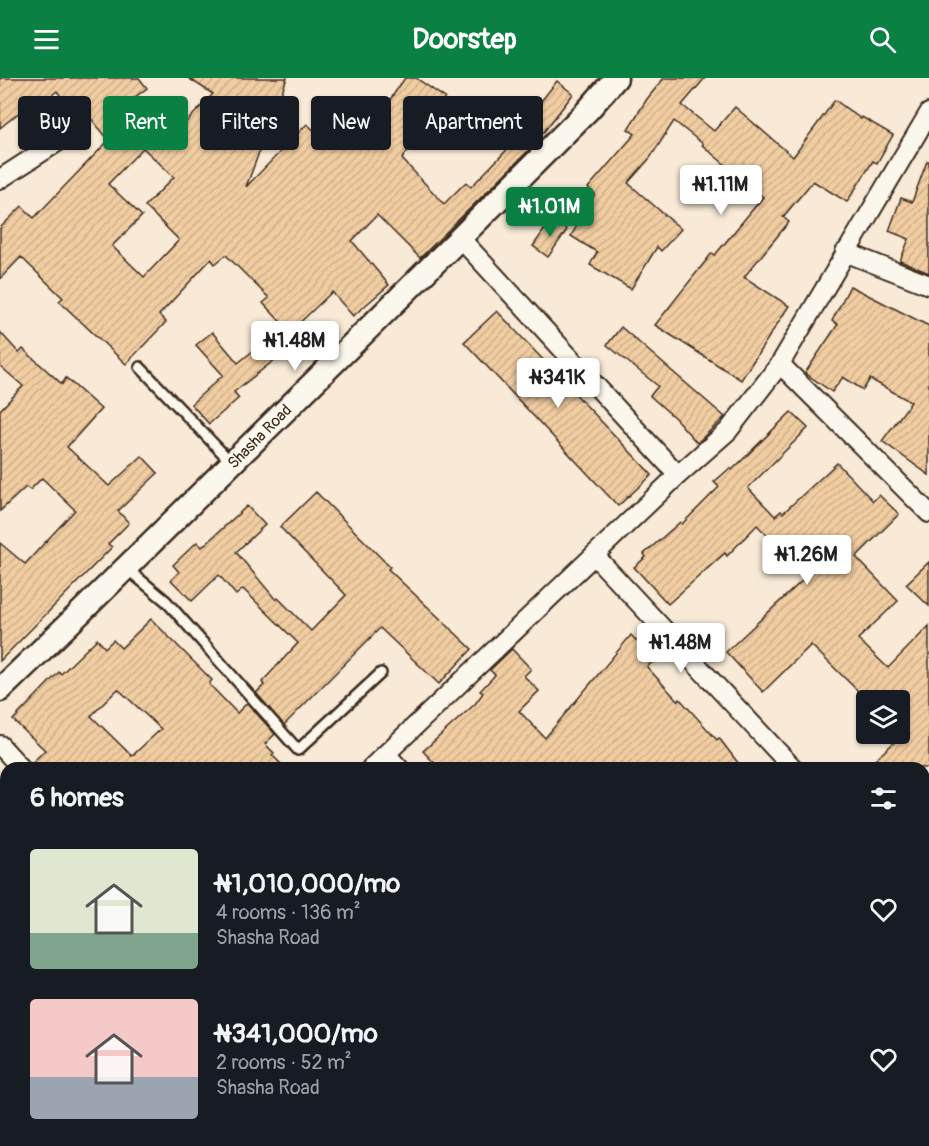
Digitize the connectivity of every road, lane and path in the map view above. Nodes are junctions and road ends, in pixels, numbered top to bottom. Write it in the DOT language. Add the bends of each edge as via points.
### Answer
graph roads {
  1 [pos="616,78"];
  2 [pos="929,115"];
  3 [pos="45,150"];
  4 [pos="0,179"];
  5 [pos="460,238"];
  6 [pos="845,252"];
  7 [pos="929,285"];
  8 [pos="780,364"];
  9 [pos="140,367"];
  10 [pos="232,463"];
  11 [pos="678,475"];
  12 [pos="929,513"];
  13 [pos="594,555"];
  14 [pos="126,568"];
  15 [pos="381,673"];
  16 [pos="0,690"];
  17 [pos="0,746"];
  18 [pos="386,754"];
  19 [pos="15,762"];
  20 [pos="377,762"];
  21 [pos="393,762"];
  22 [pos="787,762"];
  1 -- 5 [label="street, Shasha Road"];
  2 -- 6 [label="street"];
  3 -- 4 [label="street"];
  5 -- 10 [label="street, Shasha Road"];
  5 -- 11 [label="street"];
  6 -- 7 [label="street"];
  6 -- 8 [label="street"];
  8 -- 11 [label="street" via="729,431"];
  8 -- 12 [label="street"];
  9 -- 10 [label="lane"];
  10 -- 14 [label="street, Shasha Road"];
  11 -- 13 [label="street"];
  13 -- 18 [label="street"];
  13 -- 22 [label="street"];
  14 -- 15 [label="lane" via="166,601 298,750"];
  14 -- 16 [label="street, Shasha Road"];
  17 -- 19 [label="street"];
  18 -- 20 [label="street"];
  18 -- 21 [label="street"];
}
